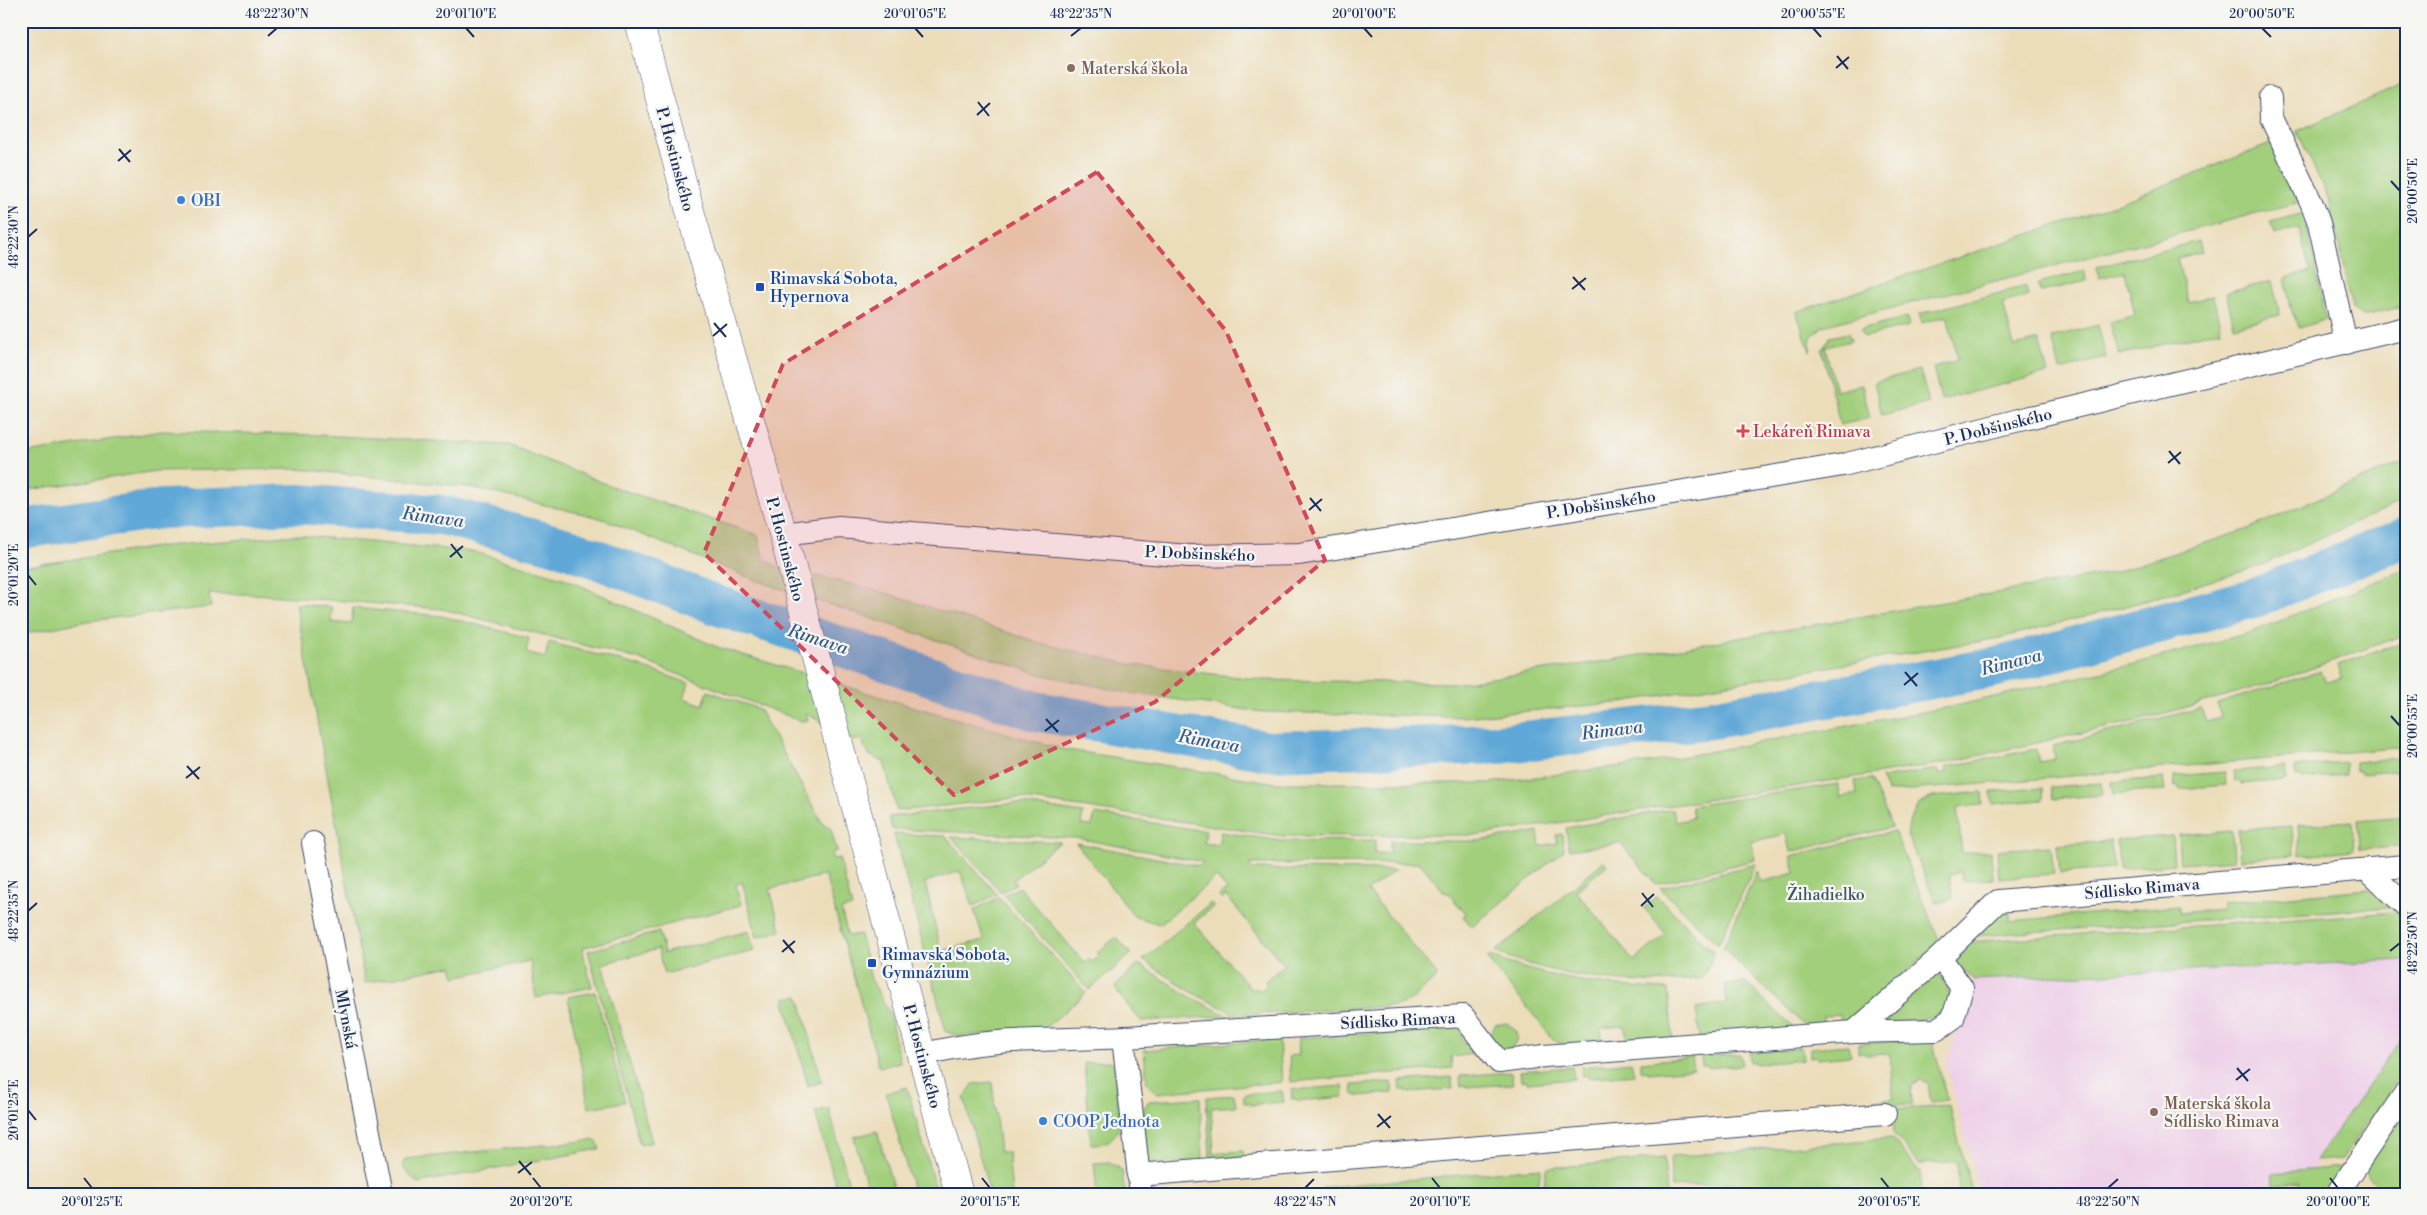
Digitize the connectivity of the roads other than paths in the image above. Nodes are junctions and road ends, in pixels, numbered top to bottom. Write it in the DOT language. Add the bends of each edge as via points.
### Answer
graph roads {
  1 [pos="639,21"];
  2 [pos="2270,98"];
  3 [pos="2406,328"];
  4 [pos="2346,343"];
  5 [pos="785,544"];
  6 [pos="312,843"];
  7 [pos="2406,866"];
  8 [pos="2367,870"];
  9 [pos="2406,906"];
  10 [pos="1940,957"];
  11 [pos="1854,1032"];
  12 [pos="1123,1038"];
  13 [pos="922,1056"];
  14 [pos="2406,1092"];
  15 [pos="1885,1114"];
  16 [pos="1140,1185"];
  17 [pos="381,1194"];
  18 [pos="960,1194"];
  19 [pos="2337,1194"];
  1 -- 5 [label="street, P. Hostinského"];
  2 -- 4 [label="street" via="2271,118 2319,223"];
  3 -- 4 [label="street, P. Dobšinského"];
  4 -- 5 [label="street, P. Dobšinského" via="1843,465 1299,554 1189,556 839,527"];
  5 -- 13 [label="street, P. Hostinského"];
  6 -- 17 [label="street, Mlynská"];
  7 -- 8 [label="street, Sídlisko Rimava"];
  8 -- 9 [label="street"];
  8 -- 10 [label="street, Sídlisko Rimava" via="1998,900"];
  10 -- 11 [label="street, Sídlisko Rimava"];
  10 -- 11 [label="street, Sídlisko Rimava" via="1962,988 1953,1018 1936,1030"];
  11 -- 12 [label="street, Sídlisko Rimava" via="1498,1062 1464,1016"];
  12 -- 13 [label="street, Sídlisko Rimava" via="1044,1039 948,1048"];
  12 -- 16 [label="street"];
  13 -- 18 [label="street, P. Hostinského"];
  14 -- 19 [label="street"];
  15 -- 16 [label="street"];
}
